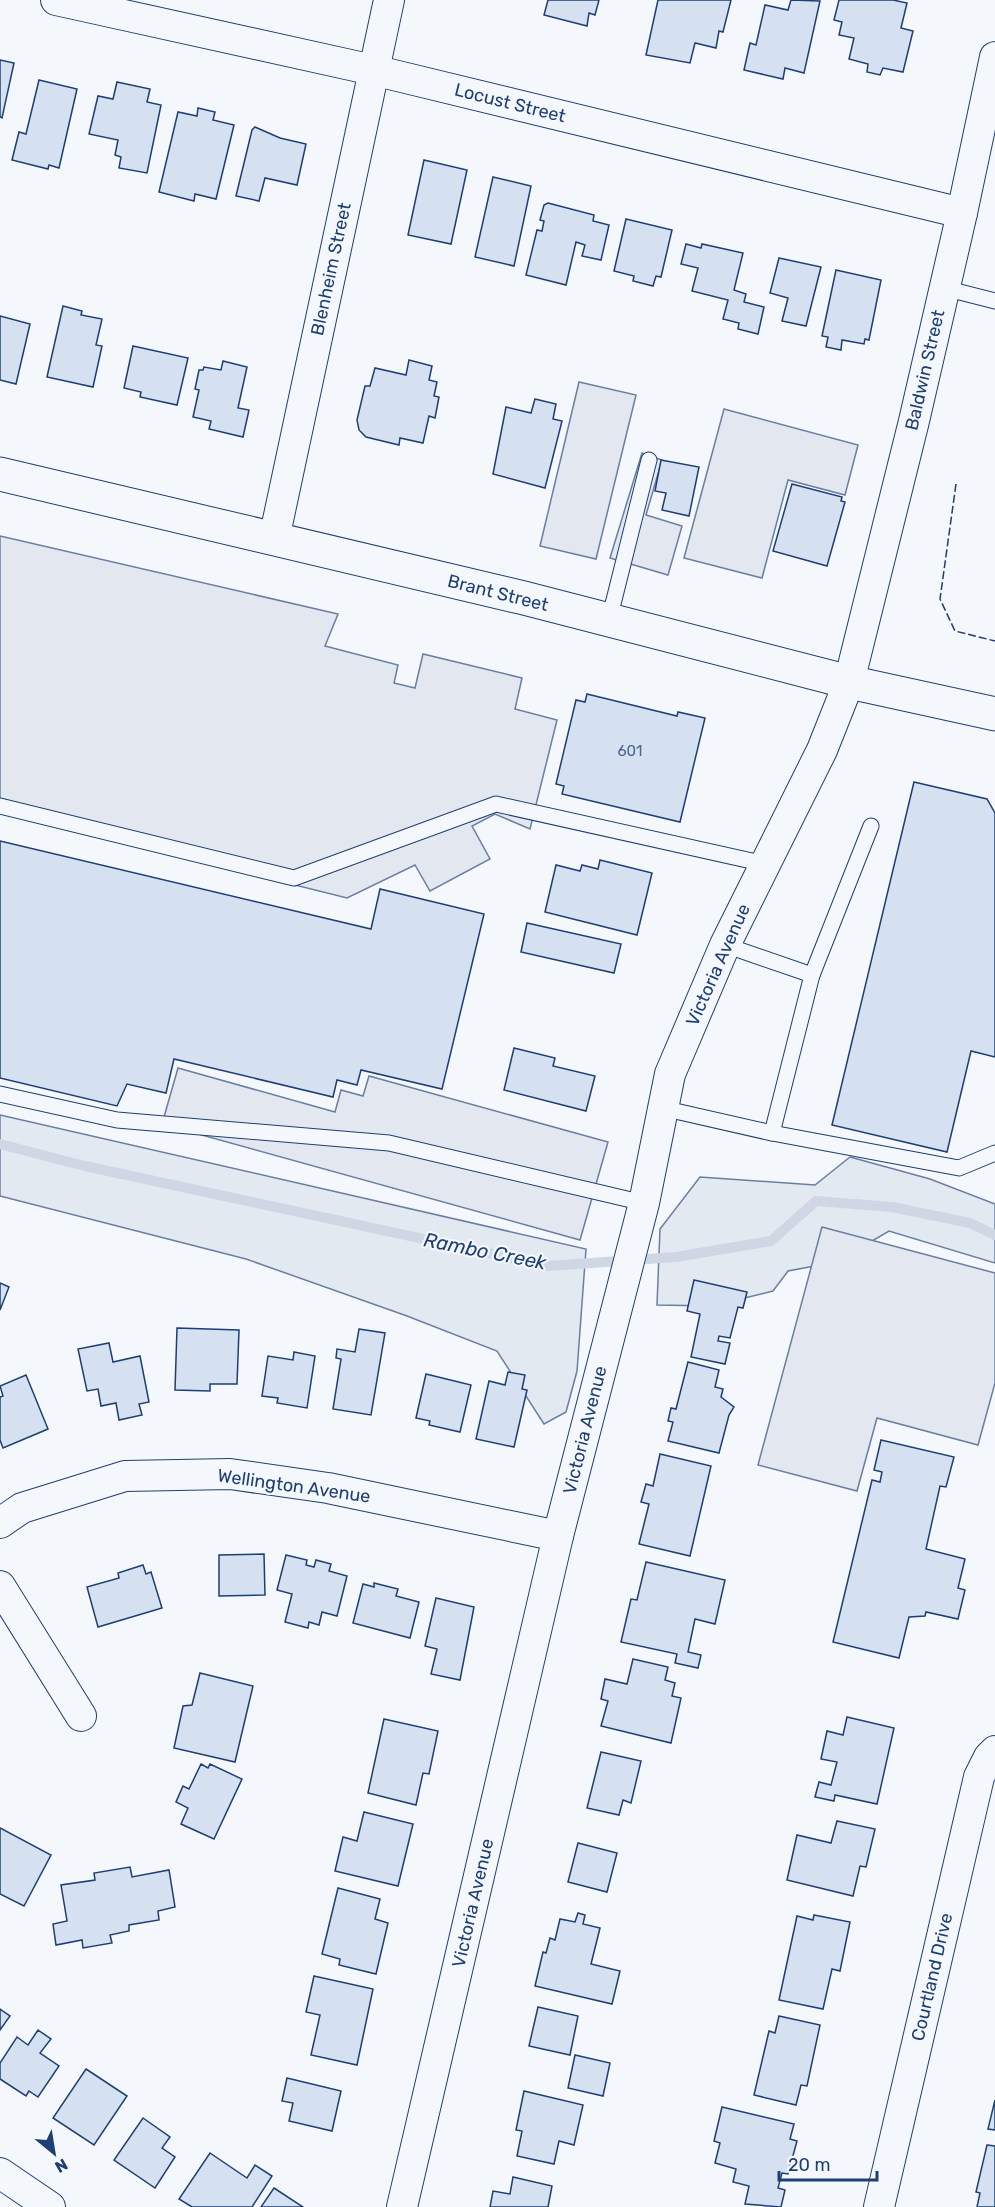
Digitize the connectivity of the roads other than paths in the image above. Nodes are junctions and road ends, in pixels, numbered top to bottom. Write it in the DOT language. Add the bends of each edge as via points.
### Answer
graph roads {
  1 [pos="56,0"];
  2 [pos="389,0"];
  3 [pos="995,57"];
  4 [pos="373,70"];
  5 [pos="962,213"];
  6 [pos="944,288"];
  7 [pos="995,301"];
  8 [pos="650,460"];
  9 [pos="0,474"];
  10 [pos="274,539"];
  11 [pos="609,620"];
  12 [pos="849,682"];
  13 [pos="995,714"];
  14 [pos="0,806"];
  15 [pos="871,826"];
  16 [pos="765,864"];
  17 [pos="725,945"];
  18 [pos="812,975"];
  19 [pos="0,1094"];
  20 [pos="662,1108"];
  21 [pos="772,1132"];
  22 [pos="995,1153"];
  23 [pos="641,1215"];
  24 [pos="0,1522"];
  25 [pos="558,1536"];
  26 [pos="0,1586"];
  27 [pos="81,1716"];
  28 [pos="995,1751"];
  29 [pos="0,2173"];
  30 [pos="50,2207"];
  31 [pos="402,2207"];
  32 [pos="879,2207"];
  1 -- 4 [label="street, Locust Street"];
  2 -- 4 [label="street, Blenheim Street"];
  3 -- 5 [label="street, Baldwin Street"];
  4 -- 5 [label="street, Locust Street"];
  4 -- 10 [label="street, Blenheim Street"];
  5 -- 6 [label="street, Baldwin Street"];
  6 -- 7 [label="lane"];
  6 -- 12 [label="street, Baldwin Street"];
  8 -- 11 [label="lane"];
  9 -- 10 [label="main road, Brant Street"];
  10 -- 11 [label="main road, Brant Street"];
  11 -- 12 [label="main road, Brant Street"];
  12 -- 13 [label="main road, Brant Street"];
  12 -- 16 [label="street, Victoria Avenue" via="822,750"];
  14 -- 16 [label="lane" via="294,878 496,804"];
  15 -- 18 [label="lane"];
  16 -- 17 [label="street, Victoria Avenue"];
  17 -- 18 [label="lane"];
  17 -- 20 [label="street, Victoria Avenue" via="670,1074"];
  18 -- 21 [label="lane"];
  19 -- 23 [label="lane" via="117,1119 389,1143"];
  20 -- 21 [label="lane"];
  20 -- 23 [label="street, Victoria Avenue"];
  21 -- 22 [label="lane" via="959,1168"];
  23 -- 25 [label="street, Victoria Avenue"];
  24 -- 25 [label="street, Wellington Avenue" via="22,1508 125,1476 230,1474 328,1488"];
  25 -- 31 [label="street, Victoria Avenue"];
  26 -- 27 [label="street"];
  28 -- 32 [label="street, Courtland Drive" via="979,1777"];
  29 -- 30 [label="street"];
}
